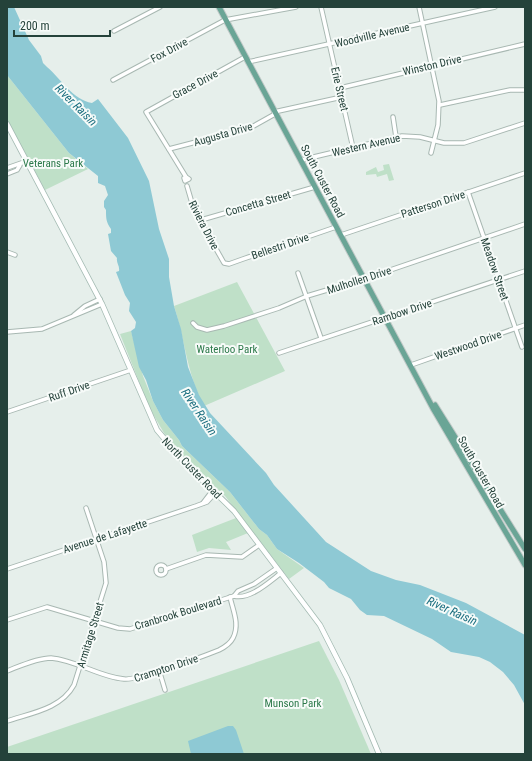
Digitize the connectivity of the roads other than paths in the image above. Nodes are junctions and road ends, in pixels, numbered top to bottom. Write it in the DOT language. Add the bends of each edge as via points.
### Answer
graph roads {
  1 [pos="160,7"];
  2 [pos="219,7"];
  3 [pos="296,7"];
  4 [pos="321,7"];
  5 [pos="419,7"];
  6 [pos="496,7"];
  7 [pos="226,20"];
  8 [pos="422,24"];
  9 [pos="114,31"];
  10 [pos="525,44"];
  11 [pos="330,45"];
  12 [pos="247,59"];
  13 [pos="432,65"];
  14 [pos="112,80"];
  15 [pos="340,88"];
  16 [pos="525,90"];
  17 [pos="342,98"];
  18 [pos="440,105"];
  19 [pos="274,113"];
  20 [pos="393,117"];
  21 [pos="525,123"];
  22 [pos="7,124"];
  23 [pos="396,137"];
  24 [pos="434,141"];
  25 [pos="353,148"];
  26 [pos="169,149"];
  27 [pos="431,153"];
  28 [pos="301,160"];
  29 [pos="27,162"];
  30 [pos="20,165"];
  31 [pos="7,168"];
  32 [pos="7,174"];
  33 [pos="525,174"];
  34 [pos="186,178"];
  35 [pos="186,186"];
  36 [pos="315,187"];
  37 [pos="468,192"];
  38 [pos="201,220"];
  39 [pos="525,224"];
  40 [pos="336,227"];
  41 [pos="341,235"];
  42 [pos="484,238"];
  43 [pos="7,252"];
  44 [pos="15,255"];
  45 [pos="224,263"];
  46 [pos="525,271"];
  47 [pos="298,273"];
  48 [pos="364,279"];
  49 [pos="499,280"];
  50 [pos="307,296"];
  51 [pos="100,299"];
  52 [pos="102,304"];
  53 [pos="73,315"];
  54 [pos="385,317"];
  55 [pos="193,324"];
  56 [pos="525,325"];
  57 [pos="516,328"];
  58 [pos="7,332"];
  59 [pos="321,338"];
  60 [pos="522,347"];
  61 [pos="279,353"];
  62 [pos="411,365"];
  63 [pos="132,370"];
  64 [pos="7,412"];
  65 [pos="214,491"];
  66 [pos="86,508"];
  67 [pos="96,539"];
  68 [pos="259,545"];
  69 [pos="525,549"];
  70 [pos="525,565"];
  71 [pos="277,568"];
  72 [pos="7,569"];
  73 [pos="166,569"];
  74 [pos="281,573"];
  75 [pos="234,596"];
  76 [pos="230,597"];
  77 [pos="7,620"];
  78 [pos="95,620"];
  79 [pos="80,666"];
  80 [pos="159,670"];
  81 [pos="7,671"];
  82 [pos="165,690"];
  83 [pos="7,721"];
  84 [pos="379,754"];
  1 -- 9 [label="street"];
  2 -- 7 [label="main road, South Custer Road"];
  3 -- 7 [label="street, Fox Drive"];
  4 -- 11 [label="street, Erie Street"];
  5 -- 8 [label="street"];
  6 -- 8 [label="street, Woodville Avenue"];
  7 -- 12 [label="main road, South Custer Road"];
  7 -- 14 [label="street, Fox Drive"];
  8 -- 11 [label="street, Woodville Avenue"];
  8 -- 13 [label="street"];
  10 -- 13 [label="street, Winston Drive"];
  11 -- 12 [label="street, Woodville Avenue"];
  11 -- 15 [label="street, Erie Street"];
  12 -- 19 [label="main road, South Custer Road"];
  12 -- 26 [label="street, Grace Drive" via="146,112"];
  13 -- 15 [label="street, Winston Drive"];
  13 -- 18 [label="street"];
  15 -- 17 [label="street, Erie Street"];
  16 -- 18 [label="street" via="514,89"];
  17 -- 19 [label="street"];
  17 -- 25 [label="street, Erie Street"];
  18 -- 24 [label="street"];
  19 -- 26 [label="street, Augusta Drive" via="250,128"];
  19 -- 28 [label="main road, South Custer Road"];
  20 -- 23 [label="street"];
  21 -- 24 [label="street, Western Avenue" via="464,143"];
  22 -- 29 [label="street, North Custer Road"];
  23 -- 24 [label="street, Western Avenue" via="414,136"];
  23 -- 25 [label="street, Western Avenue"];
  24 -- 27 [label="street"];
  25 -- 28 [label="street, Western Avenue"];
  26 -- 34 [label="street"];
  28 -- 36 [label="main road, South Custer Road"];
  29 -- 30 [label="street"];
  29 -- 51 [label="street, North Custer Road"];
  30 -- 31 [label="street"];
  30 -- 32 [label="street" via="17,170"];
  33 -- 37 [label="street, Patterson Drive"];
  35 -- 38 [label="street, Riviera Drive" via="194,210"];
  36 -- 38 [label="street, Concetta Street"];
  36 -- 40 [label="main road, South Custer Road"];
  37 -- 41 [label="street, Patterson Drive"];
  37 -- 42 [label="street, Meadow Street"];
  38 -- 45 [label="street, Riviera Drive"];
  39 -- 42 [label="street, Mulhollen Drive"];
  40 -- 41 [label="main road, South Custer Road"];
  40 -- 45 [label="street, Bellestri Drive" via="243,260"];
  41 -- 48 [label="main road, South Custer Road"];
  42 -- 48 [label="street, Mulhollen Drive"];
  42 -- 49 [label="street, Meadow Street"];
  43 -- 44 [label="street"];
  46 -- 49 [label="street, Rambow Drive"];
  47 -- 50 [label="street"];
  48 -- 50 [label="street, Mulhollen Drive"];
  48 -- 54 [label="main road, South Custer Road"];
  49 -- 54 [label="street, Rambow Drive"];
  49 -- 57 [label="street, Meadow Street"];
  50 -- 55 [label="street, Mulhollen Drive" via="279,308 213,329 203,329"];
  50 -- 59 [label="street"];
  51 -- 52 [label="street, North Custer Road"];
  51 -- 53 [label="street" via="84,306"];
  52 -- 53 [label="street"];
  52 -- 63 [label="street, North Custer Road"];
  53 -- 58 [label="street" via="42,329"];
  54 -- 59 [label="street, Rambow Drive"];
  54 -- 62 [label="main road, South Custer Road"];
  56 -- 57 [label="street, Westwood Drive"];
  57 -- 60 [label="street, Meadow Street"];
  57 -- 62 [label="street, Westwood Drive"];
  59 -- 61 [label="street, Rambow Drive"];
  62 -- 69 [label="main road, South Custer Road"];
  62 -- 70 [label="main road, South Custer Road" via="450,440"];
  63 -- 64 [label="street, Ruff Drive"];
  63 -- 65 [label="street, North Custer Road" via="157,430 170,447"];
  65 -- 67 [label="street, Avenue de Lafayette" via="203,503"];
  65 -- 68 [label="street, North Custer Road" via="234,511"];
  66 -- 67 [label="street, Armitage Street"];
  67 -- 72 [label="street, Avenue de Lafayette"];
  67 -- 78 [label="street, Armitage Street" via="104,562 106,578"];
  68 -- 71 [label="street, North Custer Road"];
  68 -- 73 [label="street" via="242,557 206,555"];
  71 -- 74 [label="street, North Custer Road"];
  71 -- 75 [label="street, Cranbrook Boulevard" via="254,584 238,591"];
  74 -- 75 [label="street, Cranbrook Boulevard" via="254,592 242,597"];
  74 -- 84 [label="street, North Custer Road" via="330,642"];
  75 -- 76 [label="street, Cranbrook Boulevard"];
  76 -- 78 [label="street, Cranbrook Boulevard" via="130,628 118,628"];
  76 -- 80 [label="street, Crampton Drive" via="237,624 229,644 220,650"];
  77 -- 78 [label="street, Cranbrook Boulevard" via="47,607"];
  78 -- 79 [label="street, Armitage Street"];
  79 -- 80 [label="street, Crampton Drive" via="124,680"];
  79 -- 81 [label="street, Crampton Drive" via="50,658"];
  79 -- 83 [label="street, Armitage Street" via="71,691 58,703"];
  80 -- 82 [label="street"];
}
